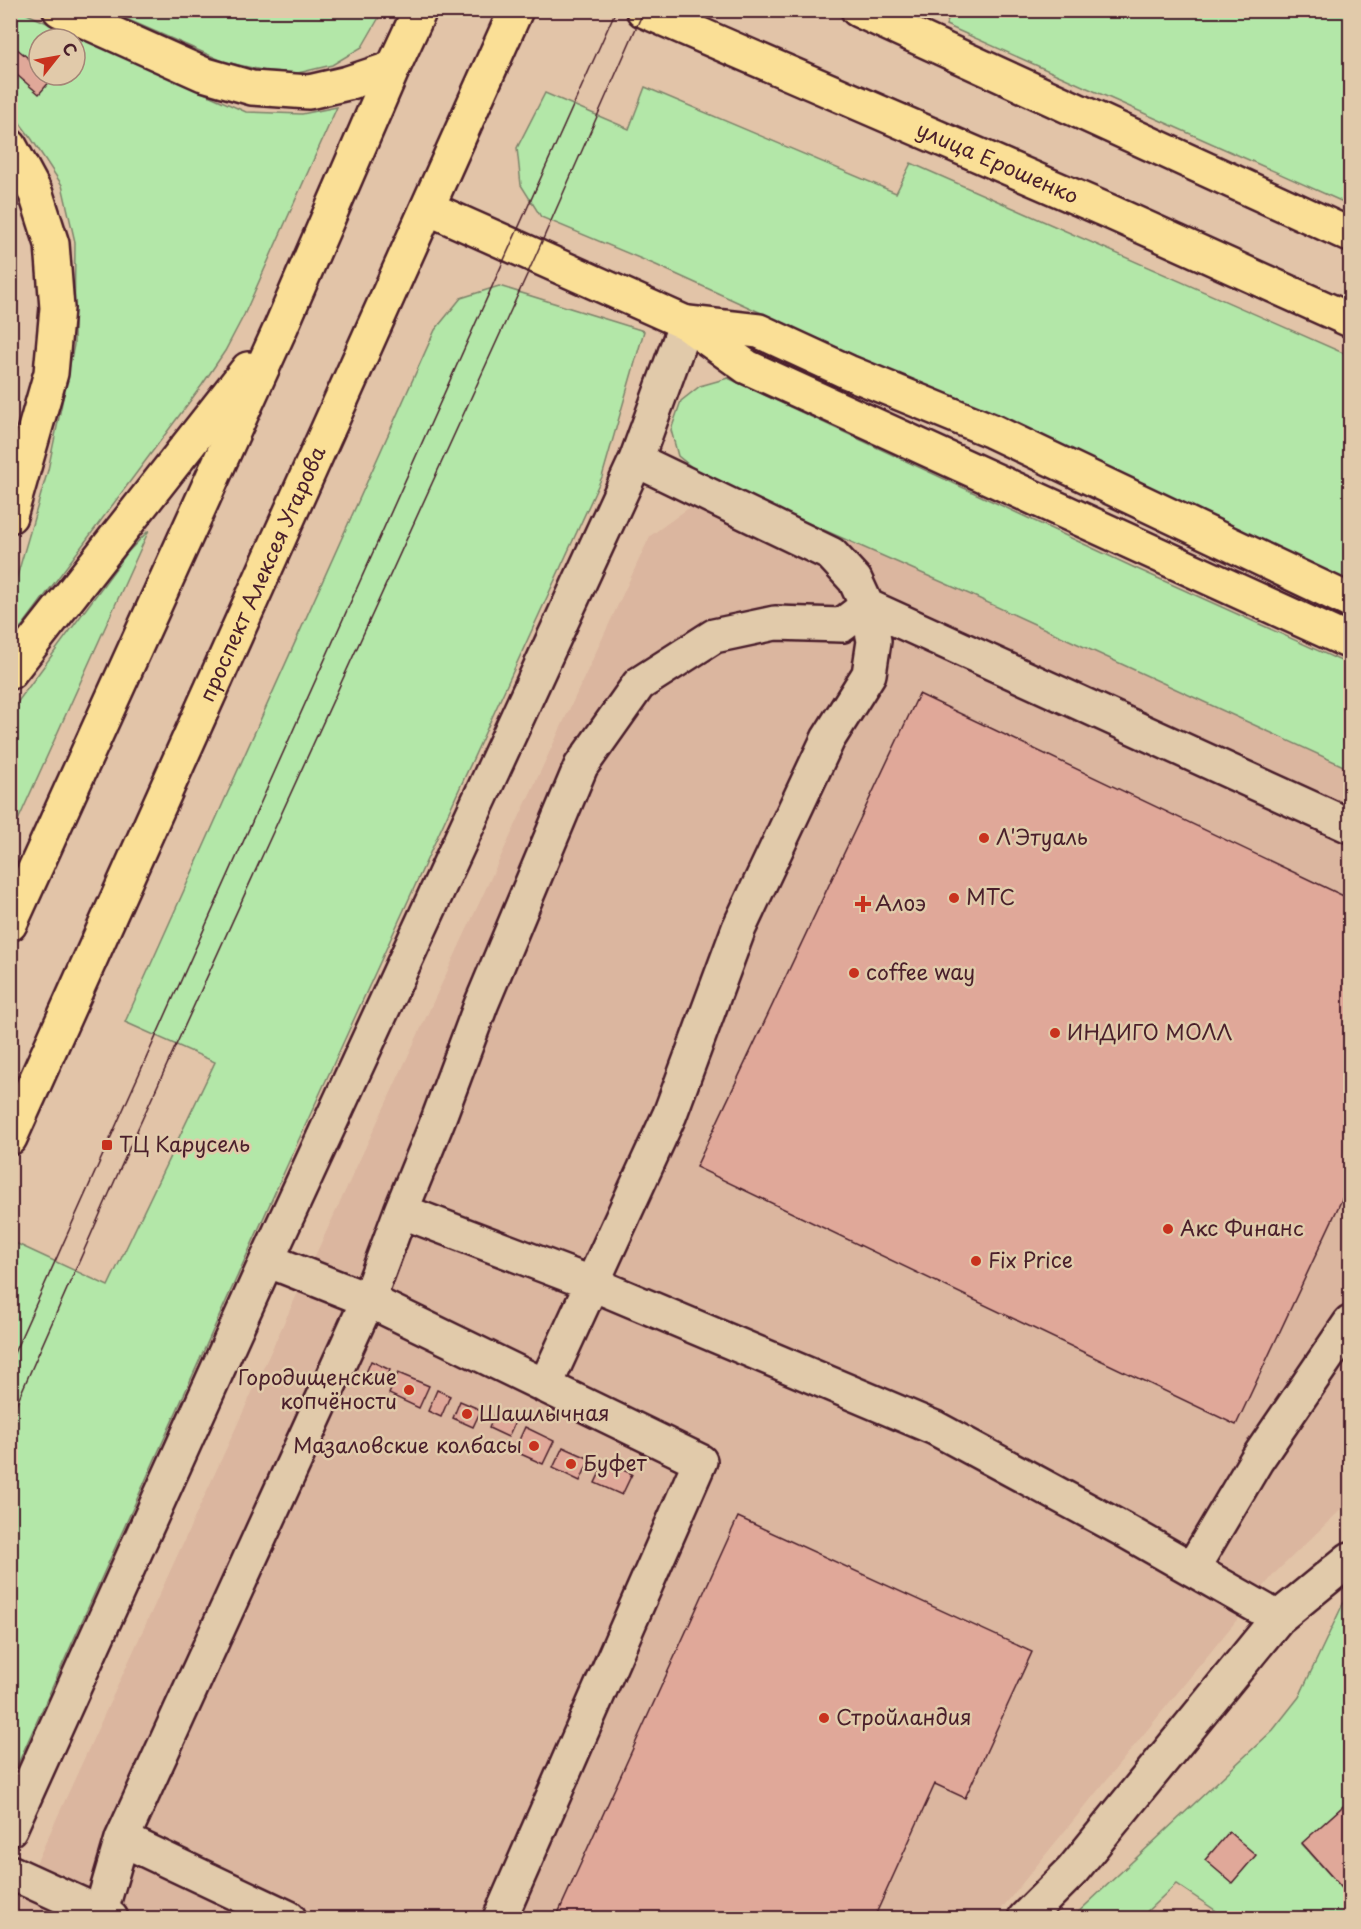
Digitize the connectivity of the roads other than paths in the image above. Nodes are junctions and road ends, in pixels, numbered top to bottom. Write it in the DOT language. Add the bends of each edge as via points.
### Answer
graph roads {
  1 [pos="60,10"];
  2 [pos="516,10"];
  3 [pos="642,10"];
  4 [pos="858,10"];
  5 [pos="415,24"];
  6 [pos="393,68"];
  7 [pos="10,146"];
  8 [pos="428,208"];
  9 [pos="1350,235"];
  10 [pos="1350,320"];
  11 [pos="686,323"];
  12 [pos="281,327"];
  13 [pos="636,460"];
  14 [pos="10,516"];
  15 [pos="1350,601"];
  16 [pos="867,606"];
  17 [pos="1350,642"];
  18 [pos="10,672"];
  19 [pos="1350,825"];
  20 [pos="10,924"];
  21 [pos="10,1138"];
  22 [pos="401,1211"];
  23 [pos="267,1260"];
  24 [pos="593,1284"];
  25 [pos="369,1300"];
  26 [pos="1350,1323"];
  27 [pos="545,1386"];
  28 [pos="1350,1559"];
  29 [pos="1192,1569"];
  30 [pos="1278,1618"];
  31 [pos="10,1829"];
  32 [pos="122,1839"];
  33 [pos="10,1872"];
  34 [pos="103,1916"];
  35 [pos="289,1918"];
  36 [pos="500,1918"];
  37 [pos="1024,1918"];
  1 -- 6 [label="main road" via="203,74 252,88 309,92"];
  2 -- 8 [label="main road, проспект Алексея Угарова"];
  3 -- 10 [label="main road, улица Ерошенко"];
  4 -- 9 [label="main road"];
  5 -- 6 [label="main road"];
  6 -- 12 [label="main road"];
  7 -- 14 [label="main road" via="36,194 52,244 57,308 51,373"];
  8 -- 11 [label="main road"];
  8 -- 21 [label="main road, проспект Алексея Угарова"];
  11 -- 13 [label="street"];
  11 -- 15 [label="main road" via="759,331 992,431"];
  11 -- 17 [label="main road" via="747,367"];
  12 -- 18 [label="main road"];
  12 -- 20 [label="main road"];
  13 -- 16 [label="street" via="831,554 855,580"];
  13 -- 23 [label="street"];
  16 -- 19 [label="street"];
  16 -- 22 [label="street" via="842,625 775,623 714,636 639,684 581,766 481,1005"];
  16 -- 24 [label="street" via="874,641 869,674 828,739 739,928 670,1114"];
  22 -- 24 [label="street"];
  22 -- 25 [label="street"];
  23 -- 25 [label="street"];
  23 -- 31 [label="street"];
  24 -- 27 [label="street"];
  24 -- 29 [label="street" via="935,1428"];
  25 -- 27 [label="street"];
  25 -- 32 [label="street"];
  26 -- 29 [label="street" via="1256,1461"];
  27 -- 36 [label="street" via="700,1461"];
  28 -- 30 [label="street"];
  29 -- 30 [label="street"];
  30 -- 37 [label="street" via="1072,1871"];
  32 -- 34 [label="street"];
  32 -- 35 [label="street"];
  33 -- 34 [label="street"];
}
